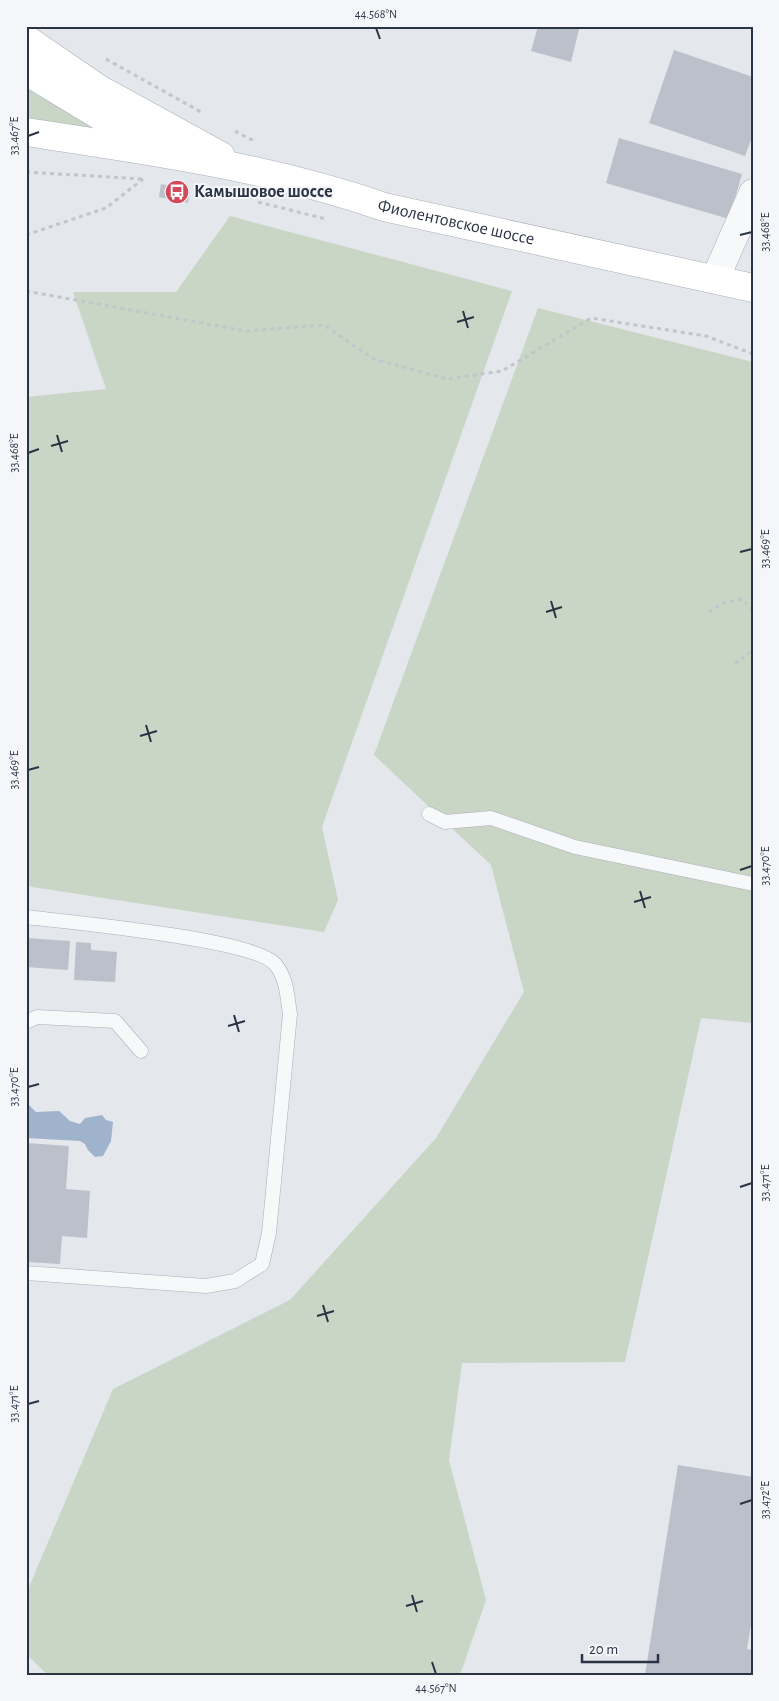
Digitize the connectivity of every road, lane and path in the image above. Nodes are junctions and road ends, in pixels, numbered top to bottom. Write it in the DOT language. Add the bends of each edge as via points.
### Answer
graph roads {
  1 [pos="26,39"];
  2 [pos="98,54"];
  3 [pos="26,72"];
  4 [pos="208,116"];
  5 [pos="233,130"];
  6 [pos="26,132"];
  7 [pos="259,144"];
  8 [pos="117,146"];
  9 [pos="26,148"];
  10 [pos="160,152"];
  11 [pos="246,171"];
  12 [pos="26,172"];
  13 [pos="753,193"];
  14 [pos="26,236"];
  15 [pos="716,278"];
  16 [pos="753,288"];
  17 [pos="26,291"];
  18 [pos="753,354"];
  19 [pos="753,610"];
  20 [pos="709,612"];
  21 [pos="753,650"];
  22 [pos="735,664"];
  23 [pos="428,814"];
  24 [pos="753,884"];
  25 [pos="26,917"];
  26 [pos="26,1022"];
  27 [pos="141,1051"];
  28 [pos="26,1273"];
  1 -- 11 [label="main road" via="99,89"];
  2 -- 4 [label="path"];
  3 -- 10 [label="main road, Фиолентовское шоссе"];
  5 -- 7 [label="path"];
  6 -- 8 [label="main road, Фиолентовское шоссе"];
  8 -- 9 [label="main road" via="54,151"];
  8 -- 10 [label="main road, Фиолентовское шоссе"];
  10 -- 11 [label="main road, Фиолентовское шоссе"];
  11 -- 15 [label="main road, Фиолентовское шоссе" via="330,189 384,208"];
  12 -- 14 [label="path" via="143,179 106,208"];
  13 -- 15 [label="street"];
  15 -- 16 [label="main road, Фиолентовское шоссе"];
  17 -- 18 [label="path" via="246,331 324,325 374,359 447,379 502,371 591,318 706,336"];
  19 -- 20 [label="path" via="742,599 723,602"];
  21 -- 22 [label="path"];
  23 -- 24 [label="lane" via="445,822 491,818 575,847"];
  25 -- 28 [label="lane" via="207,940 253,953 274,962 285,980 290,1014 269,1233 262,1264 235,1281 206,1286"];
  26 -- 27 [label="lane" via="37,1017 115,1021"];
}
